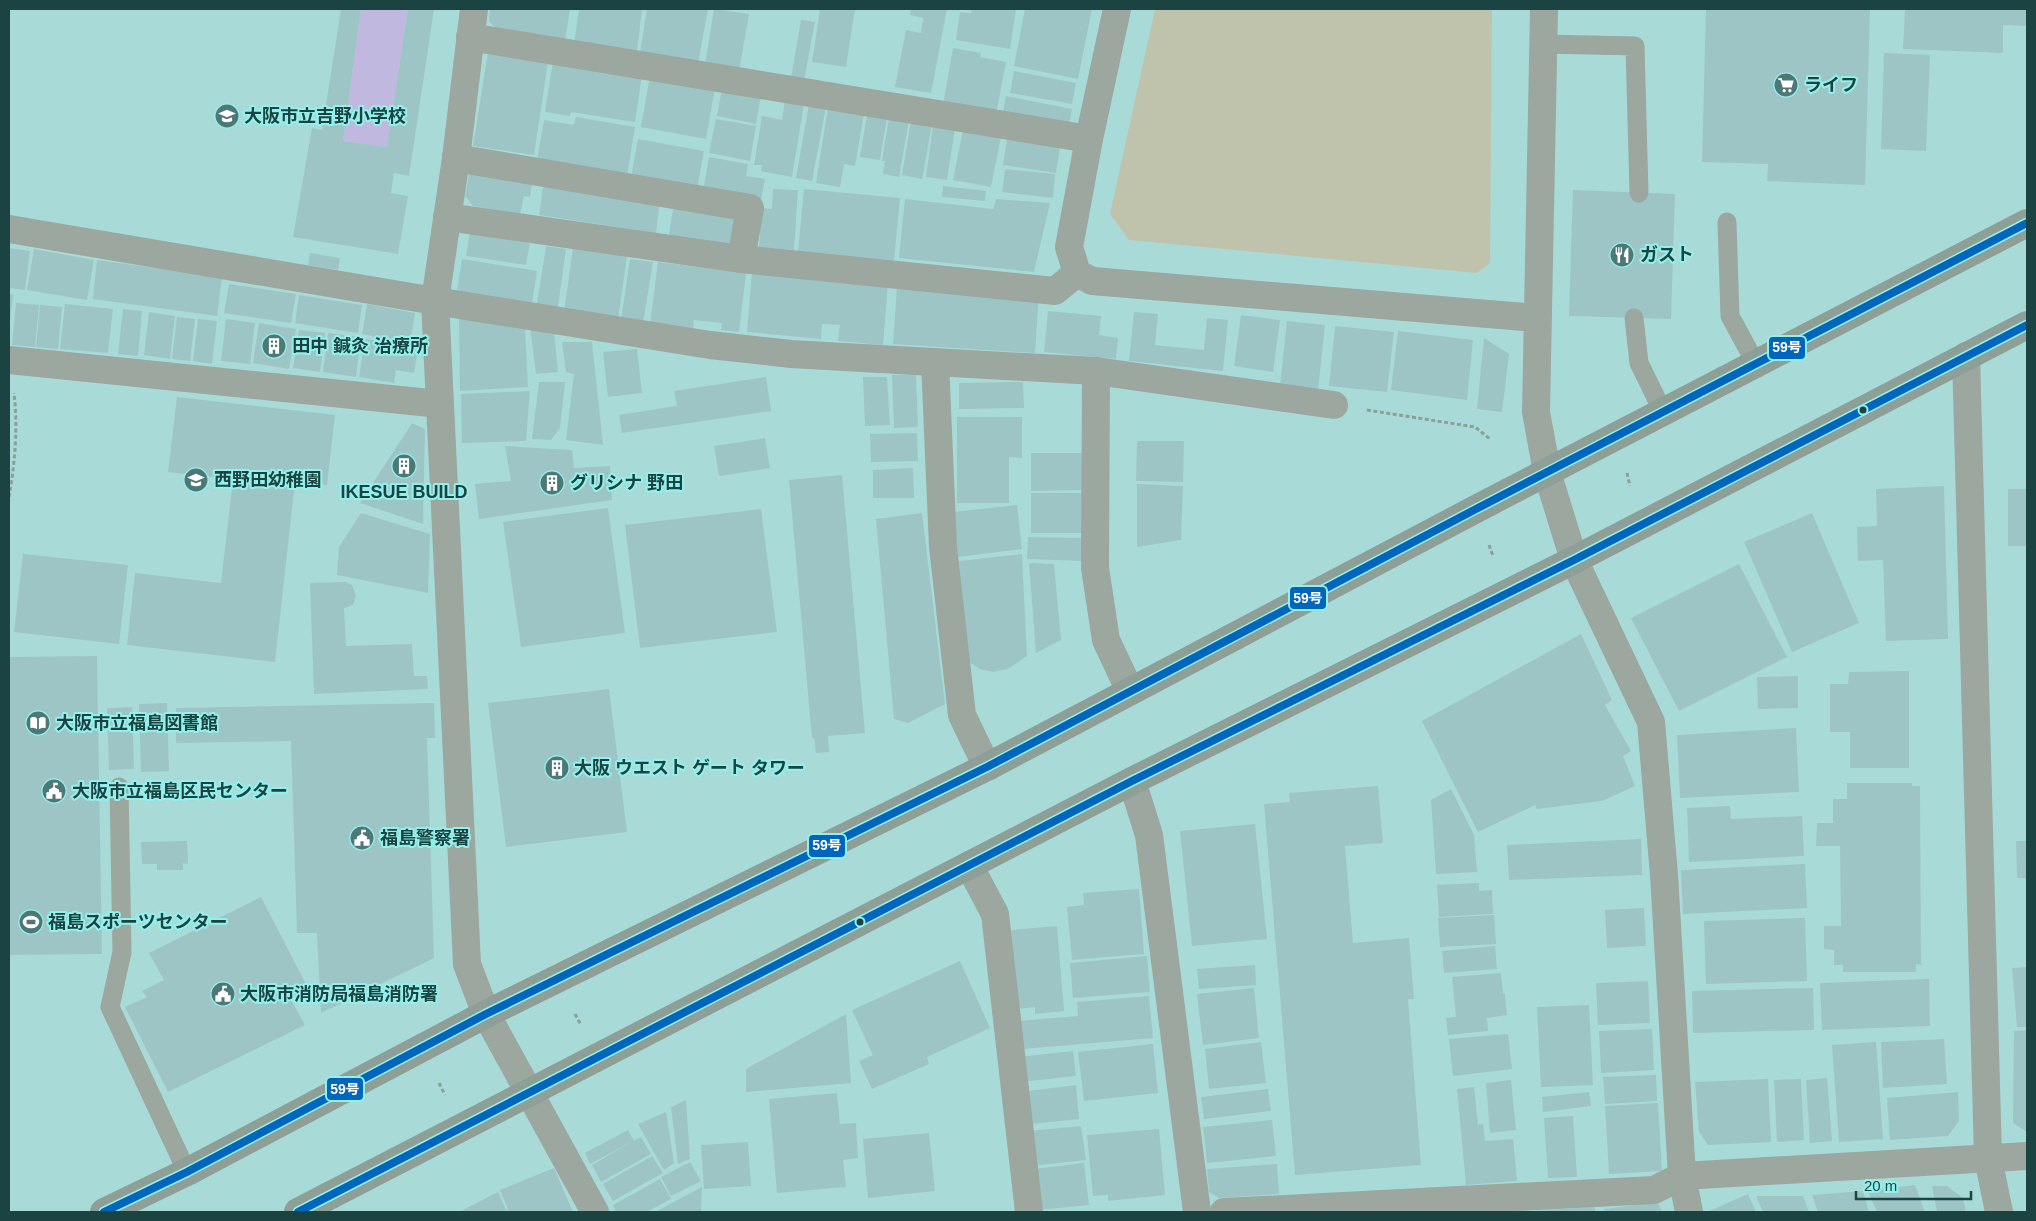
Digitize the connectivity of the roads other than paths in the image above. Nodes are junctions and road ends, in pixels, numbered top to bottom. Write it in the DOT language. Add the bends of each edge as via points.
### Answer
graph roads {
  1 [pos="474,9"];
  2 [pos="1118,9"];
  3 [pos="1544,9"];
  4 [pos="470,37"];
  5 [pos="1543,44"];
  6 [pos="1089,139"];
  7 [pos="456,158"];
  8 [pos="1639,192"];
  9 [pos="447,217"];
  10 [pos="1727,222"];
  11 [pos="2027,223"];
  12 [pos="9,229"];
  13 [pos="741,259"];
  14 [pos="1077,273"];
  15 [pos="435,301"];
  16 [pos="1537,318"];
  17 [pos="1634,318"];
  18 [pos="2027,324"];
  19 [pos="1966,356"];
  20 [pos="10,360"];
  21 [pos="935,362"];
  22 [pos="1756,364"];
  23 [pos="1096,371"];
  24 [pos="440,404"];
  25 [pos="1334,406"];
  26 [pos="1664,412"];
  27 [pos="1548,472"];
  28 [pos="1574,560"];
  29 [pos="1130,691"];
  30 [pos="986,767"];
  31 [pos="1132,781"];
  32 [pos="118,787"];
  33 [pos="969,865"];
  34 [pos="486,1014"];
  35 [pos="529,1094"];
  36 [pos="2027,1156"];
  37 [pos="1988,1158"];
  38 [pos="187,1172"];
  39 [pos="1682,1176"];
  40 [pos="1515,1205"];
  41 [pos="1369,1208"];
  42 [pos="104,1212"];
  43 [pos="298,1212"];
  44 [pos="595,1212"];
  45 [pos="1029,1212"];
  46 [pos="1197,1212"];
  47 [pos="1224,1212"];
  48 [pos="1689,1212"];
  49 [pos="1999,1212"];
  1 -- 4 [label="street"];
  2 -- 6 [label="street"];
  3 -- 5 [label="street"];
  4 -- 6 [label="street"];
  4 -- 7 [label="street"];
  5 -- 8 [label="lane" via="1635,46"];
  5 -- 16 [label="street"];
  6 -- 14 [label="street" via="1069,247"];
  7 -- 9 [label="street"];
  7 -- 13 [label="street" via="750,208"];
  9 -- 13 [label="street"];
  9 -- 15 [label="street"];
  10 -- 22 [label="lane" via="1730,316"];
  11 -- 22 [label="main road"];
  12 -- 15 [label="street"];
  13 -- 14 [label="street" via="1055,292"];
  14 -- 16 [label="street" via="1092,280"];
  15 -- 21 [label="street" via="710,345 791,354"];
  15 -- 24 [label="street"];
  16 -- 27 [label="street" via="1536,412"];
  17 -- 26 [label="lane" via="1639,364"];
  18 -- 19 [label="main road"];
  19 -- 28 [label="main road"];
  19 -- 37 [label="street"];
  20 -- 24 [label="street"];
  21 -- 23 [label="street"];
  21 -- 30 [label="street" via="943,548 962,714"];
  22 -- 26 [label="main road"];
  23 -- 25 [label="street"];
  23 -- 29 [label="street" via="1095,568 1106,640"];
  24 -- 34 [label="street" via="467,964"];
  26 -- 27 [label="main road"];
  27 -- 28 [label="street"];
  27 -- 29 [label="main road"];
  28 -- 31 [label="main road"];
  28 -- 39 [label="street" via="1651,722 1664,875"];
  29 -- 30 [label="main road"];
  30 -- 34 [label="main road"];
  31 -- 33 [label="main road"];
  31 -- 46 [label="street" via="1149,835"];
  32 -- 38 [label="lane" via="122,952 110,1006"];
  33 -- 35 [label="main road"];
  33 -- 45 [label="street" via="995,914"];
  34 -- 35 [label="street"];
  34 -- 38 [label="main road"];
  35 -- 43 [label="main road"];
  35 -- 44 [label="street"];
  36 -- 37 [label="street"];
  37 -- 39 [label="street"];
  37 -- 49 [label="street"];
  38 -- 42 [label="main road"];
  39 -- 40 [label="street" via="1654,1190"];
  39 -- 48 [label="street"];
  40 -- 41 [label="street"];
  41 -- 47 [label="street"];
}
